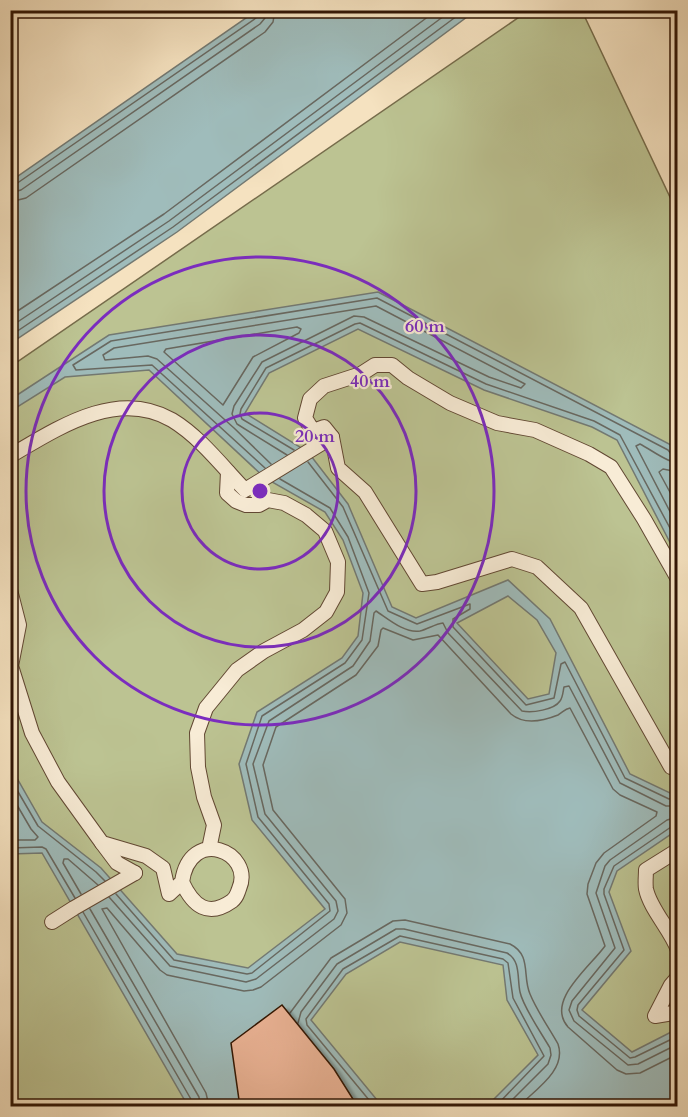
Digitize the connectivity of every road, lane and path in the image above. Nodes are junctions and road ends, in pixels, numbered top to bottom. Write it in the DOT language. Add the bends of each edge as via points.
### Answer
graph roads {
  1 [pos="326,440"];
  2 [pos="10,456"];
  3 [pos="228,472"];
  4 [pos="678,579"];
  5 [pos="10,590"];
  6 [pos="678,763"];
  7 [pos="102,843"];
  8 [pos="209,849"];
  9 [pos="678,850"];
  10 [pos="182,882"];
  11 [pos="52,922"];
  12 [pos="678,950"];
  13 [pos="678,978"];
  14 [pos="678,1010"];
  1 -- 3 [label="lane" via="245,490"];
  1 -- 4 [label="lane" via="324,427 313,431 305,417 310,399 324,386 375,365 392,365 450,402 497,423 535,430 611,467"];
  1 -- 6 [label="lane" via="338,468 365,492 422,584 512,559 537,567 581,608 671,767"];
  2 -- 3 [label="lane" via="87,415 111,408 147,410 172,420"];
  3 -- 8 [label="lane" via="227,493 236,501 246,505 268,500 284,503 326,531 338,562 337,591 326,612 237,670 206,708 197,733 198,767 214,825"];
  5 -- 7 [label="lane" via="19,626 11,666 32,733 58,782"];
  7 -- 10 [label="lane" via="146,856 163,868 169,894"];
  7 -- 11 [label="lane" via="117,864 135,873"];
  8 -- 10 [label="lane" via="189,860"];
  8 -- 10 [label="lane" via="226,852 239,865 243,882 236,898 221,908 204,908 189,898"];
  9 -- 12 [label="lane" via="646,870 646,891"];
  13 -- 14 [label="lane" via="656,1016"];
}
